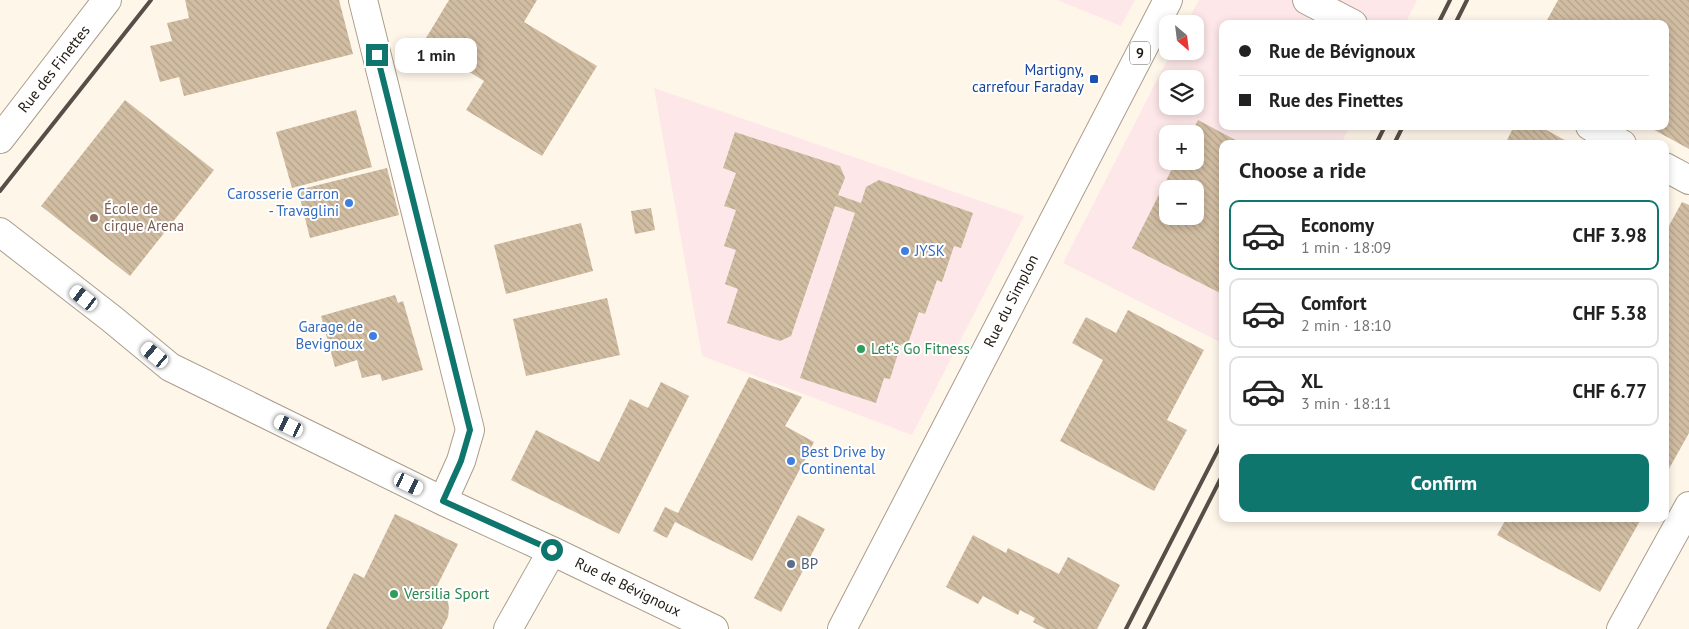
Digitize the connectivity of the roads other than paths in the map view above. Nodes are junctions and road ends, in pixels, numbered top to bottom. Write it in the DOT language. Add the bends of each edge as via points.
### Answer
graph roads {
  1 [pos="107,0"];
  2 [pos="363,0"];
  3 [pos="1168,0"];
  4 [pos="1307,0"];
  5 [pos="1345,20"];
  6 [pos="1597,130"];
  7 [pos="0,139"];
  8 [pos="1615,140"];
  9 [pos="1669,169"];
  10 [pos="1689,180"];
  11 [pos="0,232"];
  12 [pos="443,501"];
  13 [pos="1689,506"];
  14 [pos="552,550"];
  15 [pos="508,629"];
  16 [pos="714,629"];
  17 [pos="842,629"];
  18 [pos="1621,629"];
  1 -- 7 [label="street, Rue des Finettes"];
  2 -- 12 [label="street" via="470,430 461,461"];
  3 -- 17 [label="street, Rue du Simplon / 9"];
  4 -- 5 [label="street"];
  6 -- 8 [label="street"];
  9 -- 10 [label="street"];
  11 -- 12 [label="street, Rue de Bévignoux" via="170,367"];
  12 -- 14 [label="street, Rue de Bévignoux"];
  13 -- 18 [label="street"];
  14 -- 15 [label="street"];
  14 -- 16 [label="street, Rue de Bévignoux"];
}
